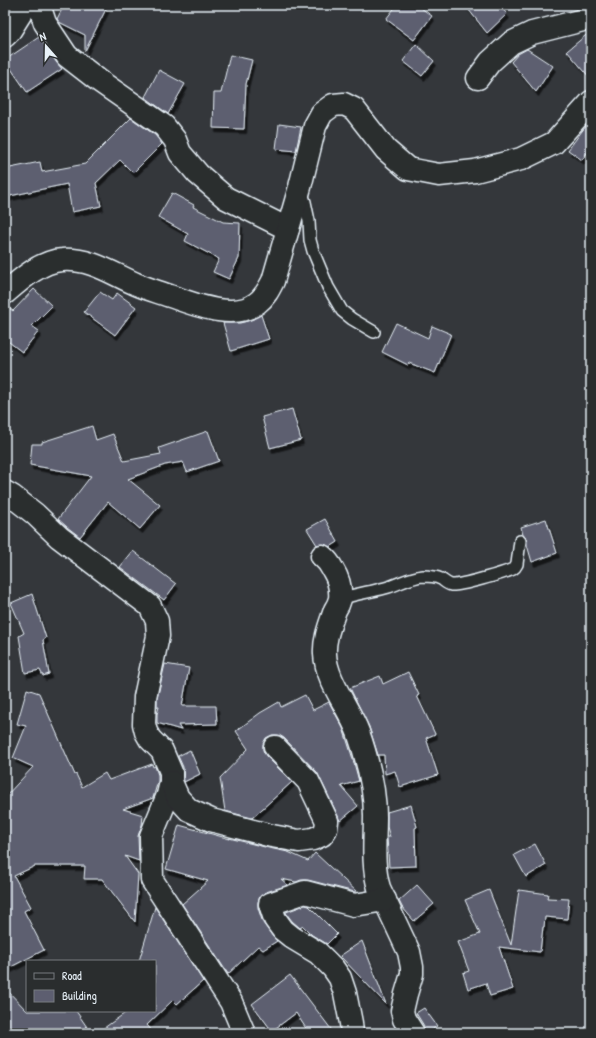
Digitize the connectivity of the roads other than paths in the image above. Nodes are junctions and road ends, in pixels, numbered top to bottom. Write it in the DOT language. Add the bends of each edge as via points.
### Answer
graph roads {
  1 [pos="26,5"];
  2 [pos="39,5"];
  3 [pos="591,18"];
  4 [pos="5,36"];
  5 [pos="478,78"];
  6 [pos="591,102"];
  7 [pos="300,187"];
  8 [pos="288,229"];
  9 [pos="5,293"];
  10 [pos="374,332"];
  11 [pos="5,492"];
  12 [pos="520,541"];
  13 [pos="322,556"];
  14 [pos="340,598"];
  15 [pos="275,747"];
  16 [pos="171,782"];
  17 [pos="385,900"];
  18 [pos="244,1033"];
  19 [pos="352,1033"];
  20 [pos="413,1033"];
  1 -- 4 [label="street"];
  2 -- 8 [label="street" via="45,23 67,56 164,126 175,140 180,153 198,174 226,198"];
  3 -- 5 [label="street" via="532,34 510,43"];
  6 -- 7 [label="street" via="554,143 521,159 475,171 439,175 408,169 386,150 354,109 344,104 333,105 322,113 315,126"];
  7 -- 8 [label="street"];
  7 -- 10 [label="lane" via="309,221 313,251 328,287 342,311"];
  8 -- 9 [label="street" via="273,281 267,292 257,303 233,311 210,309 191,303 136,284 101,267 74,259 47,264 25,276"];
  11 -- 16 [label="street" via="36,514 59,537 150,606 158,621 158,636 145,697 144,724 150,739 162,751 171,772"];
  12 -- 14 [label="lane" via="516,566 500,573 454,585 434,577 415,577 384,588"];
  13 -- 14 [label="street" via="337,577"];
  14 -- 17 [label="street" via="328,630 325,661 332,681 358,732 368,764 375,814 376,878"];
  15 -- 16 [label="street" via="308,781 327,821 322,835 300,841 212,820 189,810 178,798"];
  16 -- 18 [label="street" via="151,836 152,880 230,1002"];
  17 -- 19 [label="street" via="354,905 305,892 270,904 275,919 283,930 318,953 340,978"];
  17 -- 20 [label="street" via="409,952 412,974 402,1011"];
}
